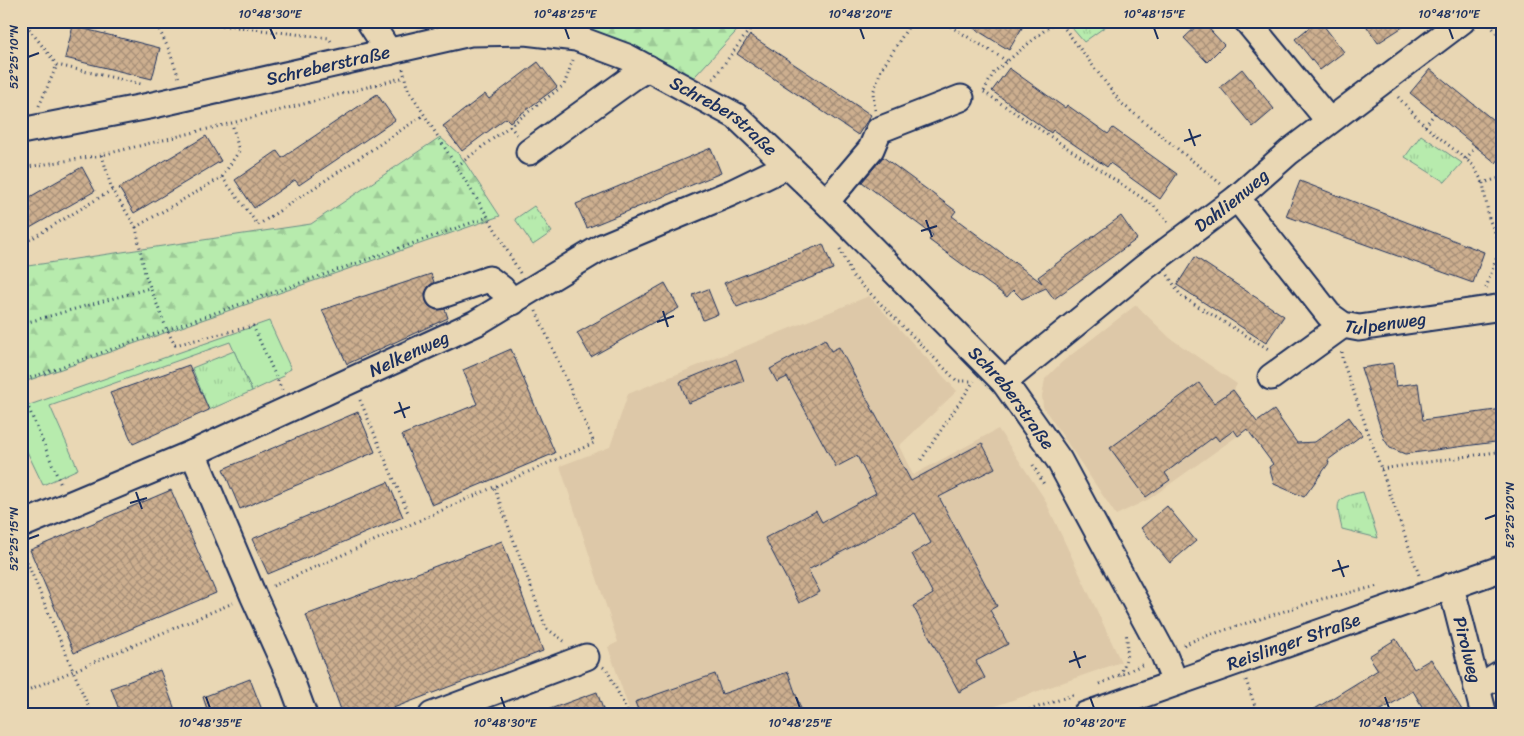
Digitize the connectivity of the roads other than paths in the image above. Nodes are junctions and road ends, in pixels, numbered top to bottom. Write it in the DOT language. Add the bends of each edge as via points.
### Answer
graph roads {
  1 [pos="369,21"];
  2 [pos="1248,21"];
  3 [pos="1462,21"];
  4 [pos="525,27"];
  5 [pos="394,50"];
  6 [pos="648,68"];
  7 [pos="972,95"];
  8 [pos="1329,121"];
  9 [pos="25,130"];
  10 [pos="529,152"];
  11 [pos="787,166"];
  12 [pos="1237,198"];
  13 [pos="826,202"];
  14 [pos="439,296"];
  15 [pos="521,298"];
  16 [pos="1503,306"];
  17 [pos="1343,325"];
  18 [pos="1273,365"];
  19 [pos="1004,382"];
  20 [pos="193,453"];
  21 [pos="21,525"];
  22 [pos="1503,568"];
  23 [pos="1450,586"];
  24 [pos="586,656"];
  25 [pos="1503,672"];
  26 [pos="1175,682"];
  27 [pos="1477,688"];
  28 [pos="1080,705"];
  29 [pos="304,715"];
  30 [pos="432,715"];
  31 [pos="1484,715"];
  1 -- 5 [label="street"];
  2 -- 8 [label="street"];
  3 -- 8 [label="street, Dahlienweg"];
  4 -- 5 [label="street, Schreberstraße" via="470,33"];
  4 -- 6 [label="street, Schreberstraße" via="576,38"];
  5 -- 9 [label="street, Schreberstraße"];
  6 -- 10 [label="street"];
  6 -- 11 [label="street, Schreberstraße" via="736,116"];
  7 -- 13 [label="street" via="879,130 871,149"];
  8 -- 12 [label="street, Dahlienweg"];
  11 -- 13 [label="street, Schreberstraße"];
  11 -- 15 [label="street, Nelkenweg" via="602,247"];
  12 -- 17 [label="street, Tulpenweg" via="1329,315"];
  12 -- 19 [label="street, Dahlienweg"];
  13 -- 19 [label="street, Schreberstraße"];
  14 -- 15 [label="street" via="489,279"];
  15 -- 20 [label="street, Nelkenweg" via="476,324"];
  16 -- 17 [label="street, Tulpenweg" via="1359,328"];
  17 -- 18 [label="street"];
  19 -- 26 [label="street, Schreberstraße" via="1059,460 1164,655"];
  20 -- 21 [label="street, Nelkenweg"];
  20 -- 29 [label="street"];
  22 -- 23 [label="street, Reislinger Straße"];
  23 -- 26 [label="street, Reislinger Straße"];
  23 -- 27 [label="street, Pirolweg"];
  24 -- 30 [label="street"];
  25 -- 27 [label="street"];
  26 -- 28 [label="street, Reislinger Straße"];
  27 -- 31 [label="street, Pirolweg"];
}
